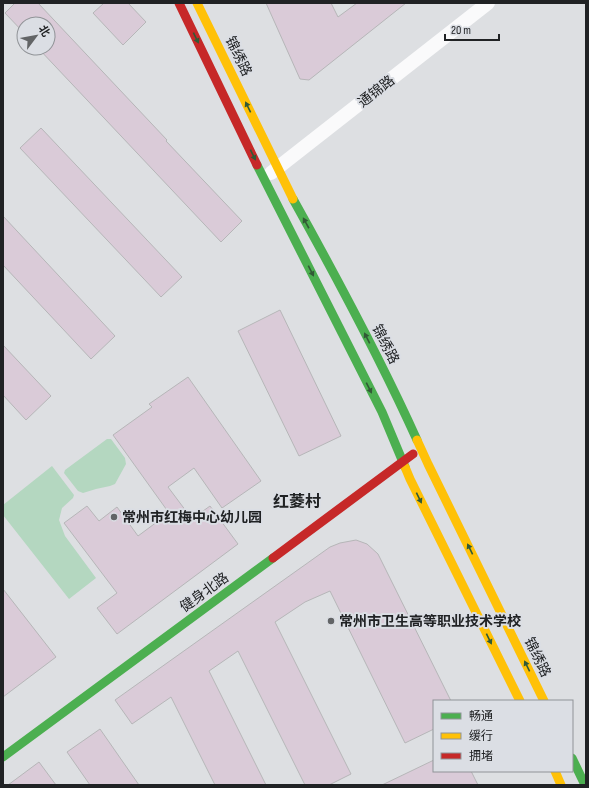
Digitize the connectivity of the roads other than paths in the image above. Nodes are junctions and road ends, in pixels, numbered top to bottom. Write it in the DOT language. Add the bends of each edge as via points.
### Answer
graph roads {
  1 [pos="179,3"];
  2 [pos="197,3"];
  3 [pos="488,3"];
  4 [pos="278,168"];
  5 [pos="264,179"];
  6 [pos="421,448"];
  7 [pos="403,462"];
  8 [pos="520,700"];
  9 [pos="544,700"];
  10 [pos="3,757"];
  11 [pos="573,760"];
  12 [pos="555,772"];
  13 [pos="562,785"];
  14 [pos="585,785"];
  1 -- 5 [label="street, one-way"];
  4 -- 2 [label="street, 锦绣路, one-way"];
  3 -- 4 [label="street, 通锦路"];
  4 -- 5 [label="street, 通锦路"];
  6 -- 4 [label="street, 锦绣路, one-way" via="356,314"];
  5 -- 7 [label="street, one-way" via="382,412"];
  6 -- 7 [label="street, 健身北路"];
  9 -- 6 [label="street, 锦绣路, one-way"];
  7 -- 8 [label="street, one-way"];
  7 -- 10 [label="street, 健身北路"];
  11 -- 14 [label="street"];
  12 -- 13 [label="street"];
}
